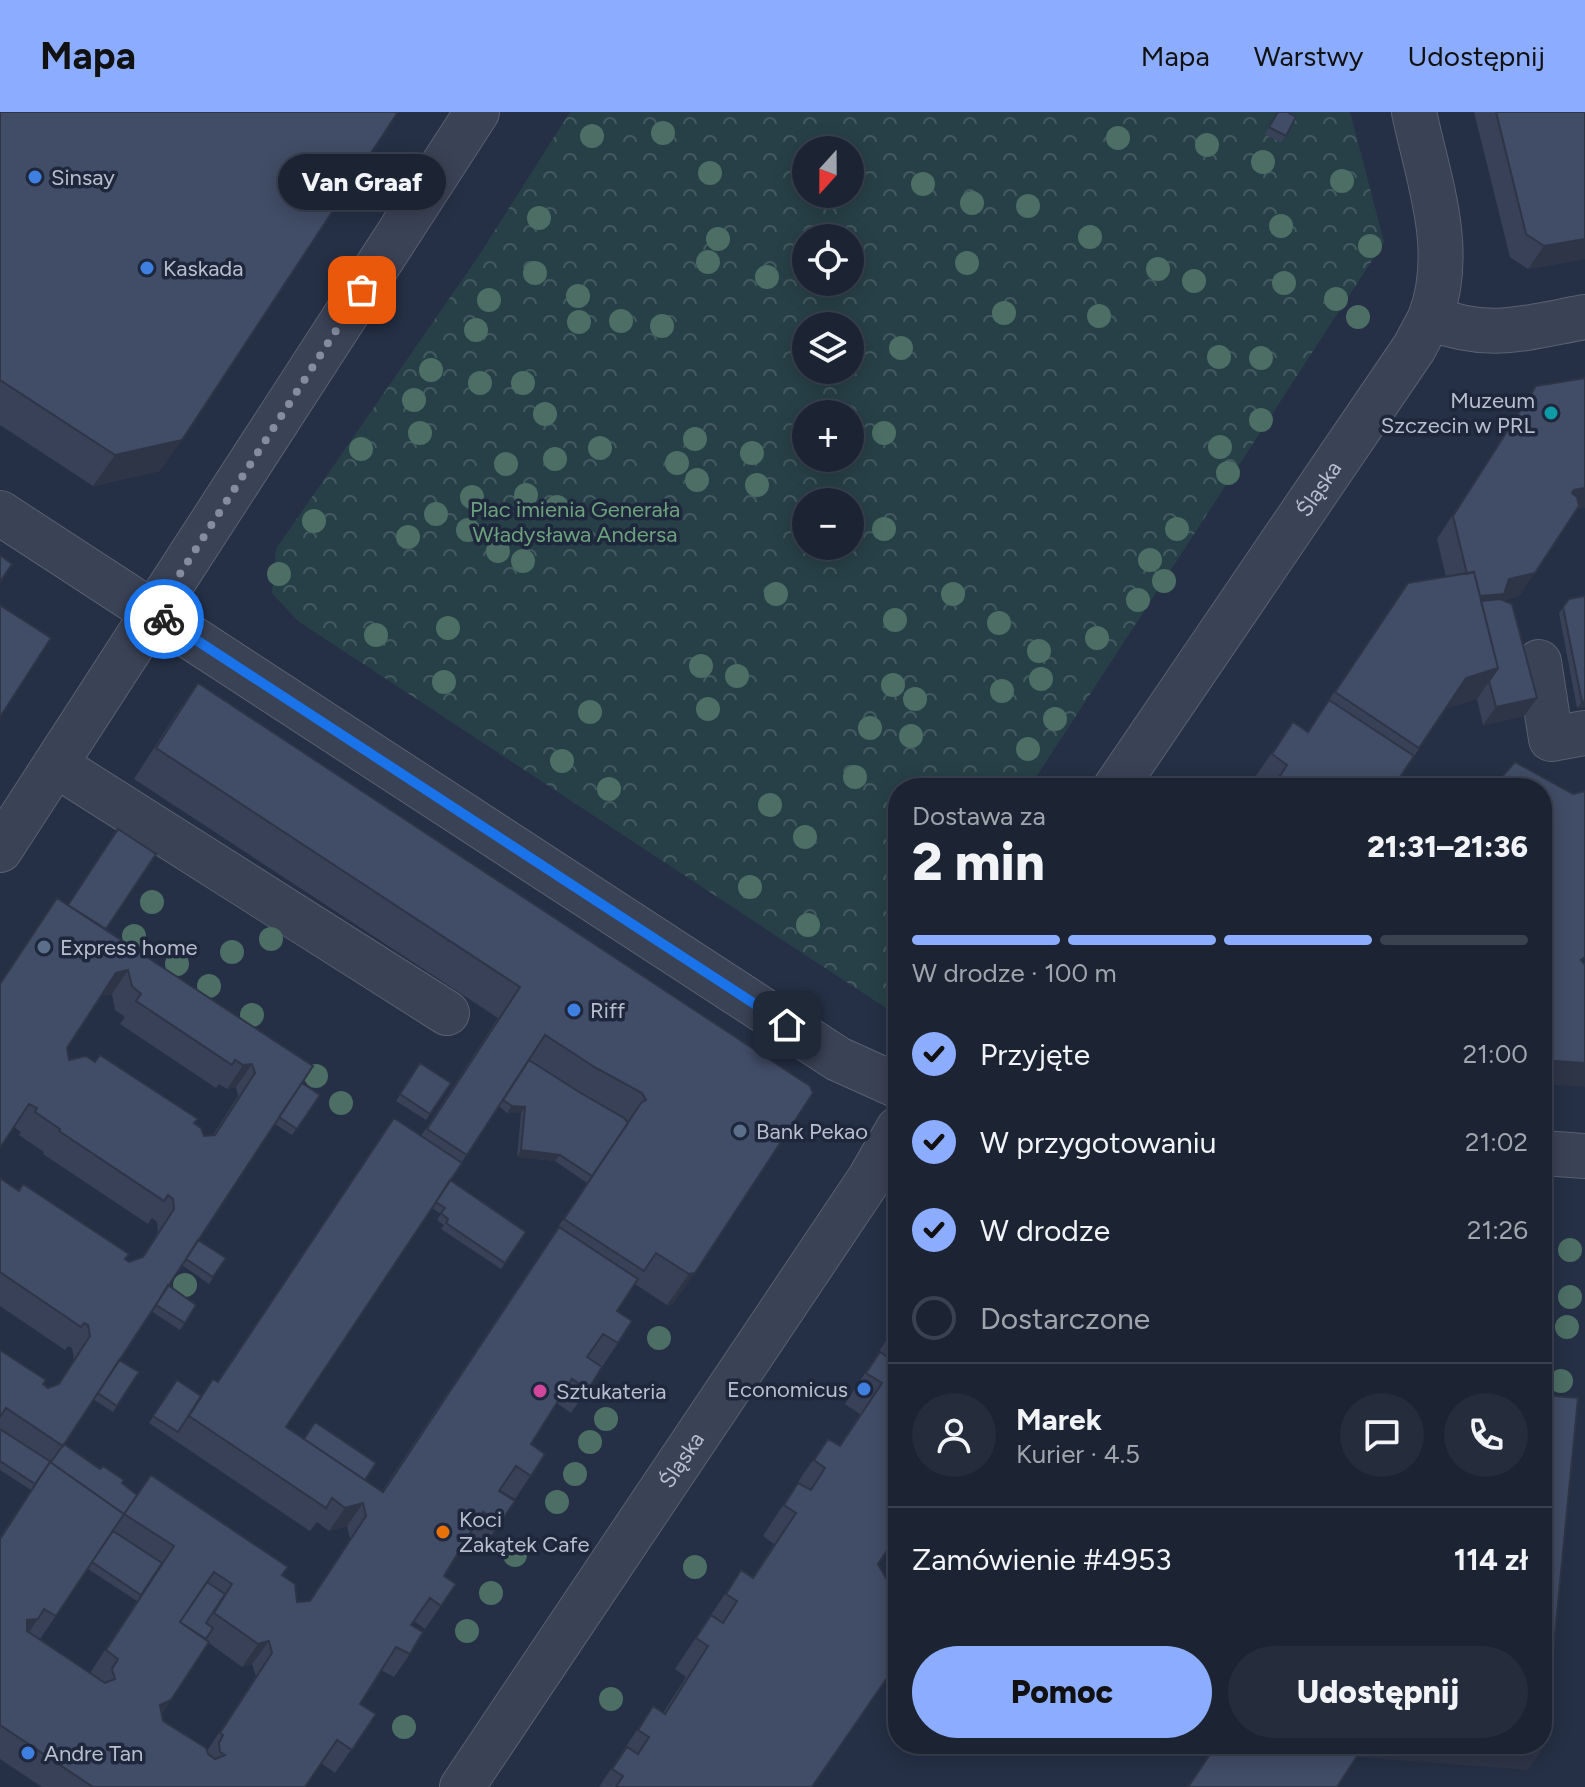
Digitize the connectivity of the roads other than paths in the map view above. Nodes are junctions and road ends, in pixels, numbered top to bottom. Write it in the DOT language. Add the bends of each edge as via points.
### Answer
graph roads {
  1 [pos="1414,112"];
  2 [pos="460,118"];
  3 [pos="1585,317"];
  4 [pos="1430,318"];
  5 [pos="0,513"];
  6 [pos="155,613"];
  7 [pos="1539,662"];
  8 [pos="1585,733"];
  9 [pos="56,765"];
  10 [pos="1122,778"];
  11 [pos="0,848"];
  12 [pos="447,1013"];
  13 [pos="888,1082"];
  14 [pos="888,1146"];
  15 [pos="1552,1154"];
  16 [pos="1585,1156"];
  17 [pos="462,1787"];
  1 -- 4 [label="street, Śląska" via="1442,244"];
  2 -- 6 [label="street"];
  3 -- 4 [label="street" via="1485,332"];
  4 -- 10 [label="street, Śląska"];
  5 -- 6 [label="street"];
  6 -- 9 [label="street"];
  6 -- 13 [label="street" via="838,1059"];
  7 -- 8 [label="street" via="1551,739"];
  9 -- 11 [label="street"];
  9 -- 12 [label="street"];
  14 -- 17 [label="street, Śląska"];
  15 -- 16 [label="street"];
}
